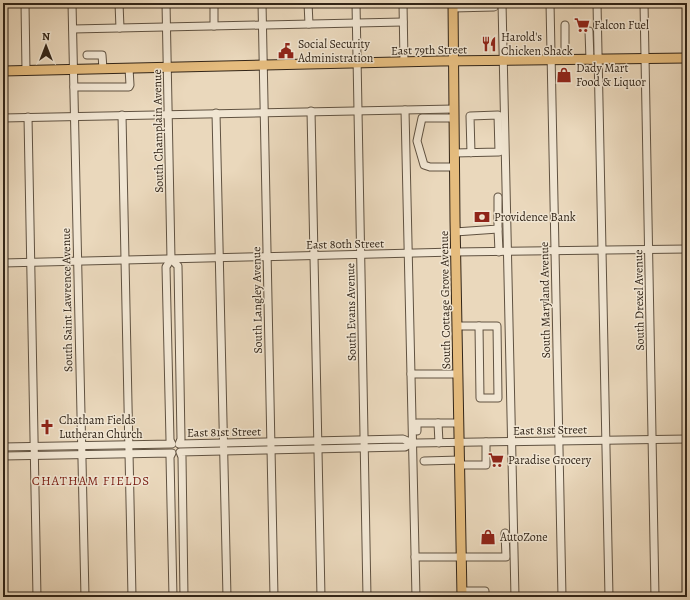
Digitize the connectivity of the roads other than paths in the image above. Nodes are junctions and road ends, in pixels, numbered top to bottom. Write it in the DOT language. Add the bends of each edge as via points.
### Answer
graph roads {
  1 [pos="25,3"];
  2 [pos="72,3"];
  3 [pos="120,3"];
  4 [pos="166,3"];
  5 [pos="214,3"];
  6 [pos="262,3"];
  7 [pos="308,3"];
  8 [pos="356,3"];
  9 [pos="403,3"];
  10 [pos="502,3"];
  11 [pos="550,3"];
  12 [pos="597,3"];
  13 [pos="644,3"];
  14 [pos="453,5"];
  15 [pos="494,7"];
  16 [pos="403,22"];
  17 [pos="357,23"];
  18 [pos="308,24"];
  19 [pos="263,25"];
  20 [pos="565,25"];
  21 [pos="214,26"];
  22 [pos="167,27"];
  23 [pos="120,28"];
  24 [pos="73,29"];
  25 [pos="589,31"];
  26 [pos="550,40"];
  27 [pos="565,40"];
  28 [pos="86,55"];
  29 [pos="687,58"];
  30 [pos="645,59"];
  31 [pos="551,60"];
  32 [pos="565,60"];
  33 [pos="594,60"];
  34 [pos="454,61"];
  35 [pos="503,61"];
  36 [pos="404,62"];
  37 [pos="357,63"];
  38 [pos="263,65"];
  39 [pos="129,68"];
  40 [pos="168,68"];
  41 [pos="102,69"];
  42 [pos="74,70"];
  43 [pos="3,71"];
  44 [pos="26,71"];
  45 [pos="74,87"];
  46 [pos="358,110"];
  47 [pos="405,110"];
  48 [pos="311,111"];
  49 [pos="264,112"];
  50 [pos="216,113"];
  51 [pos="454,113"];
  52 [pos="168,114"];
  53 [pos="122,115"];
  54 [pos="75,116"];
  55 [pos="28,117"];
  56 [pos="3,118"];
  57 [pos="454,153"];
  58 [pos="471,153"];
  59 [pos="454,167"];
  60 [pos="498,197"];
  61 [pos="498,229"];
  62 [pos="455,232"];
  63 [pos="649,249"];
  64 [pos="687,249"];
  65 [pos="601,250"];
  66 [pos="507,251"];
  67 [pos="555,251"];
  68 [pos="455,252"];
  69 [pos="499,252"];
  70 [pos="408,253"];
  71 [pos="361,254"];
  72 [pos="314,256"];
  73 [pos="267,257"];
  74 [pos="219,258"];
  75 [pos="171,259"];
  76 [pos="125,260"];
  77 [pos="78,261"];
  78 [pos="30,262"];
  79 [pos="3,263"];
  80 [pos="457,326"];
  81 [pos="479,326"];
  82 [pos="168,346"];
  83 [pos="179,346"];
  84 [pos="411,374"];
  85 [pos="458,374"];
  86 [pos="438,423"];
  87 [pos="459,423"];
  88 [pos="687,439"];
  89 [pos="605,440"];
  90 [pos="652,440"];
  91 [pos="318,441"];
  92 [pos="559,441"];
  93 [pos="271,442"];
  94 [pos="486,442"];
  95 [pos="512,442"];
  96 [pos="224,443"];
  97 [pos="415,443"];
  98 [pos="438,443"];
  99 [pos="460,443"];
  100 [pos="176,444"];
  101 [pos="364,444"];
  102 [pos="129,445"];
  103 [pos="82,446"];
  104 [pos="3,447"];
  105 [pos="34,447"];
  106 [pos="318,449"];
  107 [pos="271,451"];
  108 [pos="180,452"];
  109 [pos="224,452"];
  110 [pos="172,453"];
  111 [pos="129,454"];
  112 [pos="82,455"];
  113 [pos="3,456"];
  114 [pos="34,456"];
  115 [pos="424,460"];
  116 [pos="460,462"];
  117 [pos="506,534"];
  118 [pos="184,549"];
  119 [pos="172,550"];
  120 [pos="415,557"];
  121 [pos="462,557"];
  122 [pos="462,594"];
  123 [pos="37,597"];
  124 [pos="85,597"];
  125 [pos="132,597"];
  126 [pos="173,597"];
  127 [pos="184,597"];
  128 [pos="226,597"];
  129 [pos="274,597"];
  130 [pos="321,597"];
  131 [pos="367,597"];
  132 [pos="416,597"];
  133 [pos="485,597"];
  134 [pos="515,597"];
  135 [pos="562,597"];
  136 [pos="609,597"];
  137 [pos="655,597"];
  1 -- 44 [label="street"];
  2 -- 24 [label="street, South Saint Lawrence Avenue"];
  3 -- 23 [label="street"];
  4 -- 22 [label="street, South Champlain Avenue"];
  5 -- 21 [label="street"];
  6 -- 19 [label="street, South Langley Avenue"];
  7 -- 18 [label="street"];
  8 -- 17 [label="street, South Evans Avenue"];
  9 -- 16 [label="street"];
  10 -- 35 [label="street"];
  11 -- 26 [label="street, South Maryland Avenue"];
  12 -- 33 [label="street"];
  13 -- 30 [label="street, South Drexel Avenue"];
  14 -- 15 [label="street"];
  14 -- 34 [label="main road, South Cottage Grove Avenue"];
  16 -- 17 [label="street"];
  16 -- 36 [label="street"];
  17 -- 18 [label="street"];
  17 -- 37 [label="street, South Evans Avenue"];
  18 -- 19 [label="street"];
  19 -- 21 [label="street"];
  19 -- 38 [label="street, South Langley Avenue"];
  20 -- 27 [label="street"];
  21 -- 22 [label="street"];
  22 -- 23 [label="street"];
  22 -- 40 [label="street, South Champlain Avenue"];
  23 -- 24 [label="street"];
  24 -- 42 [label="street, South Saint Lawrence Avenue"];
  25 -- 33 [label="street"];
  26 -- 27 [label="street"];
  26 -- 31 [label="street, South Maryland Avenue"];
  27 -- 32 [label="street"];
  28 -- 41 [label="street" via="102,55"];
  29 -- 30 [label="main road, East 79th Street"];
  30 -- 33 [label="main road, East 79th Street"];
  30 -- 63 [label="street, South Drexel Avenue"];
  31 -- 32 [label="main road, East 79th Street"];
  31 -- 35 [label="main road, East 79th Street"];
  31 -- 67 [label="street, South Maryland Avenue"];
  32 -- 33 [label="main road, East 79th Street"];
  33 -- 65 [label="street"];
  34 -- 35 [label="main road, East 79th Street"];
  34 -- 36 [label="main road, East 79th Street"];
  34 -- 51 [label="main road, South Cottage Grove Avenue"];
  35 -- 66 [label="street"];
  36 -- 37 [label="main road, East 79th Street"];
  37 -- 38 [label="main road, East 79th Street"];
  37 -- 46 [label="street, South Evans Avenue"];
  38 -- 40 [label="main road, East 79th Street"];
  38 -- 49 [label="street, South Langley Avenue"];
  39 -- 40 [label="main road, East 79th Street"];
  39 -- 41 [label="main road, East 79th Street"];
  39 -- 45 [label="street" via="129,87"];
  40 -- 52 [label="street, South Champlain Avenue"];
  41 -- 42 [label="main road, East 79th Street"];
  42 -- 44 [label="main road, East 79th Street"];
  42 -- 45 [label="street, South Saint Lawrence Avenue"];
  43 -- 44 [label="main road, East 79th Street"];
  45 -- 54 [label="street, South Saint Lawrence Avenue"];
  46 -- 47 [label="street"];
  46 -- 48 [label="street"];
  46 -- 71 [label="street, South Evans Avenue"];
  47 -- 51 [label="street"];
  47 -- 70 [label="street"];
  48 -- 49 [label="street"];
  48 -- 72 [label="street"];
  49 -- 50 [label="street"];
  49 -- 73 [label="street, South Langley Avenue"];
  50 -- 52 [label="street"];
  50 -- 74 [label="street"];
  51 -- 57 [label="main road, South Cottage Grove Avenue"];
  51 -- 59 [label="street" via="422,118 417,141 424,164"];
  52 -- 53 [label="street"];
  52 -- 75 [label="street, South Champlain Avenue"];
  53 -- 54 [label="street"];
  53 -- 76 [label="street"];
  54 -- 55 [label="street"];
  54 -- 77 [label="street, South Saint Lawrence Avenue"];
  55 -- 56 [label="street"];
  55 -- 78 [label="street"];
  57 -- 58 [label="street"];
  57 -- 59 [label="main road, South Cottage Grove Avenue"];
  58 -- 58 [label="street" via="470,116 498,115 498,152"];
  59 -- 62 [label="main road, South Cottage Grove Avenue"];
  60 -- 61 [label="street"];
  61 -- 62 [label="street"];
  61 -- 69 [label="street"];
  62 -- 68 [label="main road, South Cottage Grove Avenue"];
  63 -- 64 [label="street, East 80th Street"];
  63 -- 65 [label="street, East 80th Street"];
  63 -- 90 [label="street, South Drexel Avenue"];
  65 -- 67 [label="street, East 80th Street"];
  65 -- 89 [label="street"];
  66 -- 67 [label="street, East 80th Street"];
  66 -- 69 [label="street, East 80th Street"];
  66 -- 95 [label="street"];
  67 -- 92 [label="street, South Maryland Avenue"];
  68 -- 69 [label="street, East 80th Street"];
  68 -- 70 [label="street, East 80th Street"];
  68 -- 80 [label="main road, South Cottage Grove Avenue"];
  70 -- 71 [label="street, East 80th Street"];
  70 -- 84 [label="street"];
  71 -- 72 [label="street, East 80th Street"];
  71 -- 101 [label="street, South Evans Avenue"];
  72 -- 73 [label="street, East 80th Street"];
  72 -- 91 [label="street"];
  73 -- 74 [label="street, East 80th Street"];
  73 -- 93 [label="street, South Langley Avenue"];
  74 -- 75 [label="street, East 80th Street"];
  74 -- 96 [label="street"];
  75 -- 76 [label="street, East 80th Street"];
  75 -- 82 [label="street, South Champlain Avenue" via="166,267"];
  75 -- 83 [label="street, South Champlain Avenue" via="178,266"];
  76 -- 77 [label="street, East 80th Street"];
  76 -- 102 [label="street"];
  77 -- 78 [label="street, East 80th Street"];
  77 -- 103 [label="street, South Saint Lawrence Avenue"];
  78 -- 79 [label="street, East 80th Street"];
  78 -- 105 [label="street"];
  80 -- 81 [label="street"];
  80 -- 85 [label="main road, South Cottage Grove Avenue"];
  81 -- 81 [label="street" via="480,398 498,398 497,326"];
  82 -- 83 [label="street"];
  82 -- 100 [label="street, South Champlain Avenue" via="170,440"];
  83 -- 100 [label="street, South Champlain Avenue" via="181,439"];
  84 -- 85 [label="street"];
  84 -- 97 [label="street"];
  85 -- 87 [label="main road, South Cottage Grove Avenue"];
  86 -- 87 [label="street"];
  86 -- 97 [label="street" via="416,424"];
  86 -- 98 [label="street"];
  87 -- 99 [label="main road, South Cottage Grove Avenue"];
  88 -- 90 [label="street, East 81st Street"];
  89 -- 90 [label="street, East 81st Street"];
  89 -- 92 [label="street, East 81st Street"];
  89 -- 136 [label="street"];
  90 -- 137 [label="street, South Drexel Avenue"];
  91 -- 93 [label="street, East 81st Street"];
  91 -- 101 [label="street, East 81st Street"];
  91 -- 106 [label="street"];
  92 -- 95 [label="street, East 81st Street"];
  92 -- 135 [label="street, South Maryland Avenue"];
  93 -- 96 [label="street, East 81st Street"];
  93 -- 107 [label="street, South Langley Avenue"];
  94 -- 95 [label="street, East 81st Street"];
  94 -- 99 [label="street, East 81st Street"];
  94 -- 116 [label="street" via="486,465"];
  95 -- 134 [label="street"];
  96 -- 100 [label="street, East 81st Street"];
  96 -- 109 [label="street"];
  97 -- 98 [label="street, East 81st Street"];
  97 -- 101 [label="street, East 81st Street" via="405,447"];
  97 -- 120 [label="street"];
  98 -- 99 [label="street, East 81st Street"];
  99 -- 116 [label="main road, South Cottage Grove Avenue"];
  100 -- 102 [label="street, East 81st Street"];
  100 -- 108 [label="street" via="182,449"];
  100 -- 110 [label="street" via="170,448"];
  101 -- 106 [label="street, East 81st Street"];
  101 -- 131 [label="street, South Evans Avenue"];
  102 -- 103 [label="street, East 81st Street"];
  102 -- 111 [label="street"];
  103 -- 105 [label="street, East 81st Street"];
  103 -- 112 [label="street, South Saint Lawrence Avenue"];
  104 -- 105 [label="street, East 81st Street"];
  105 -- 114 [label="street"];
  106 -- 107 [label="street, East 81st Street"];
  106 -- 130 [label="street"];
  107 -- 109 [label="street, East 81st Street"];
  107 -- 129 [label="street, South Langley Avenue"];
  108 -- 109 [label="street, East 81st Street"];
  108 -- 110 [label="street, East 81st Street"];
  108 -- 118 [label="street"];
  109 -- 128 [label="street"];
  110 -- 111 [label="street"];
  110 -- 119 [label="street"];
  111 -- 112 [label="street"];
  111 -- 125 [label="street"];
  112 -- 114 [label="street"];
  112 -- 124 [label="street, South Saint Lawrence Avenue"];
  113 -- 114 [label="street"];
  114 -- 123 [label="street"];
  115 -- 116 [label="street"];
  116 -- 121 [label="main road, South Cottage Grove Avenue"];
  117 -- 121 [label="street" via="506,557"];
  118 -- 119 [label="street"];
  118 -- 127 [label="street"];
  119 -- 126 [label="street"];
  120 -- 121 [label="street"];
  120 -- 132 [label="street"];
  121 -- 122 [label="main road, South Cottage Grove Avenue"];
  122 -- 133 [label="street" via="485,591"];
}
